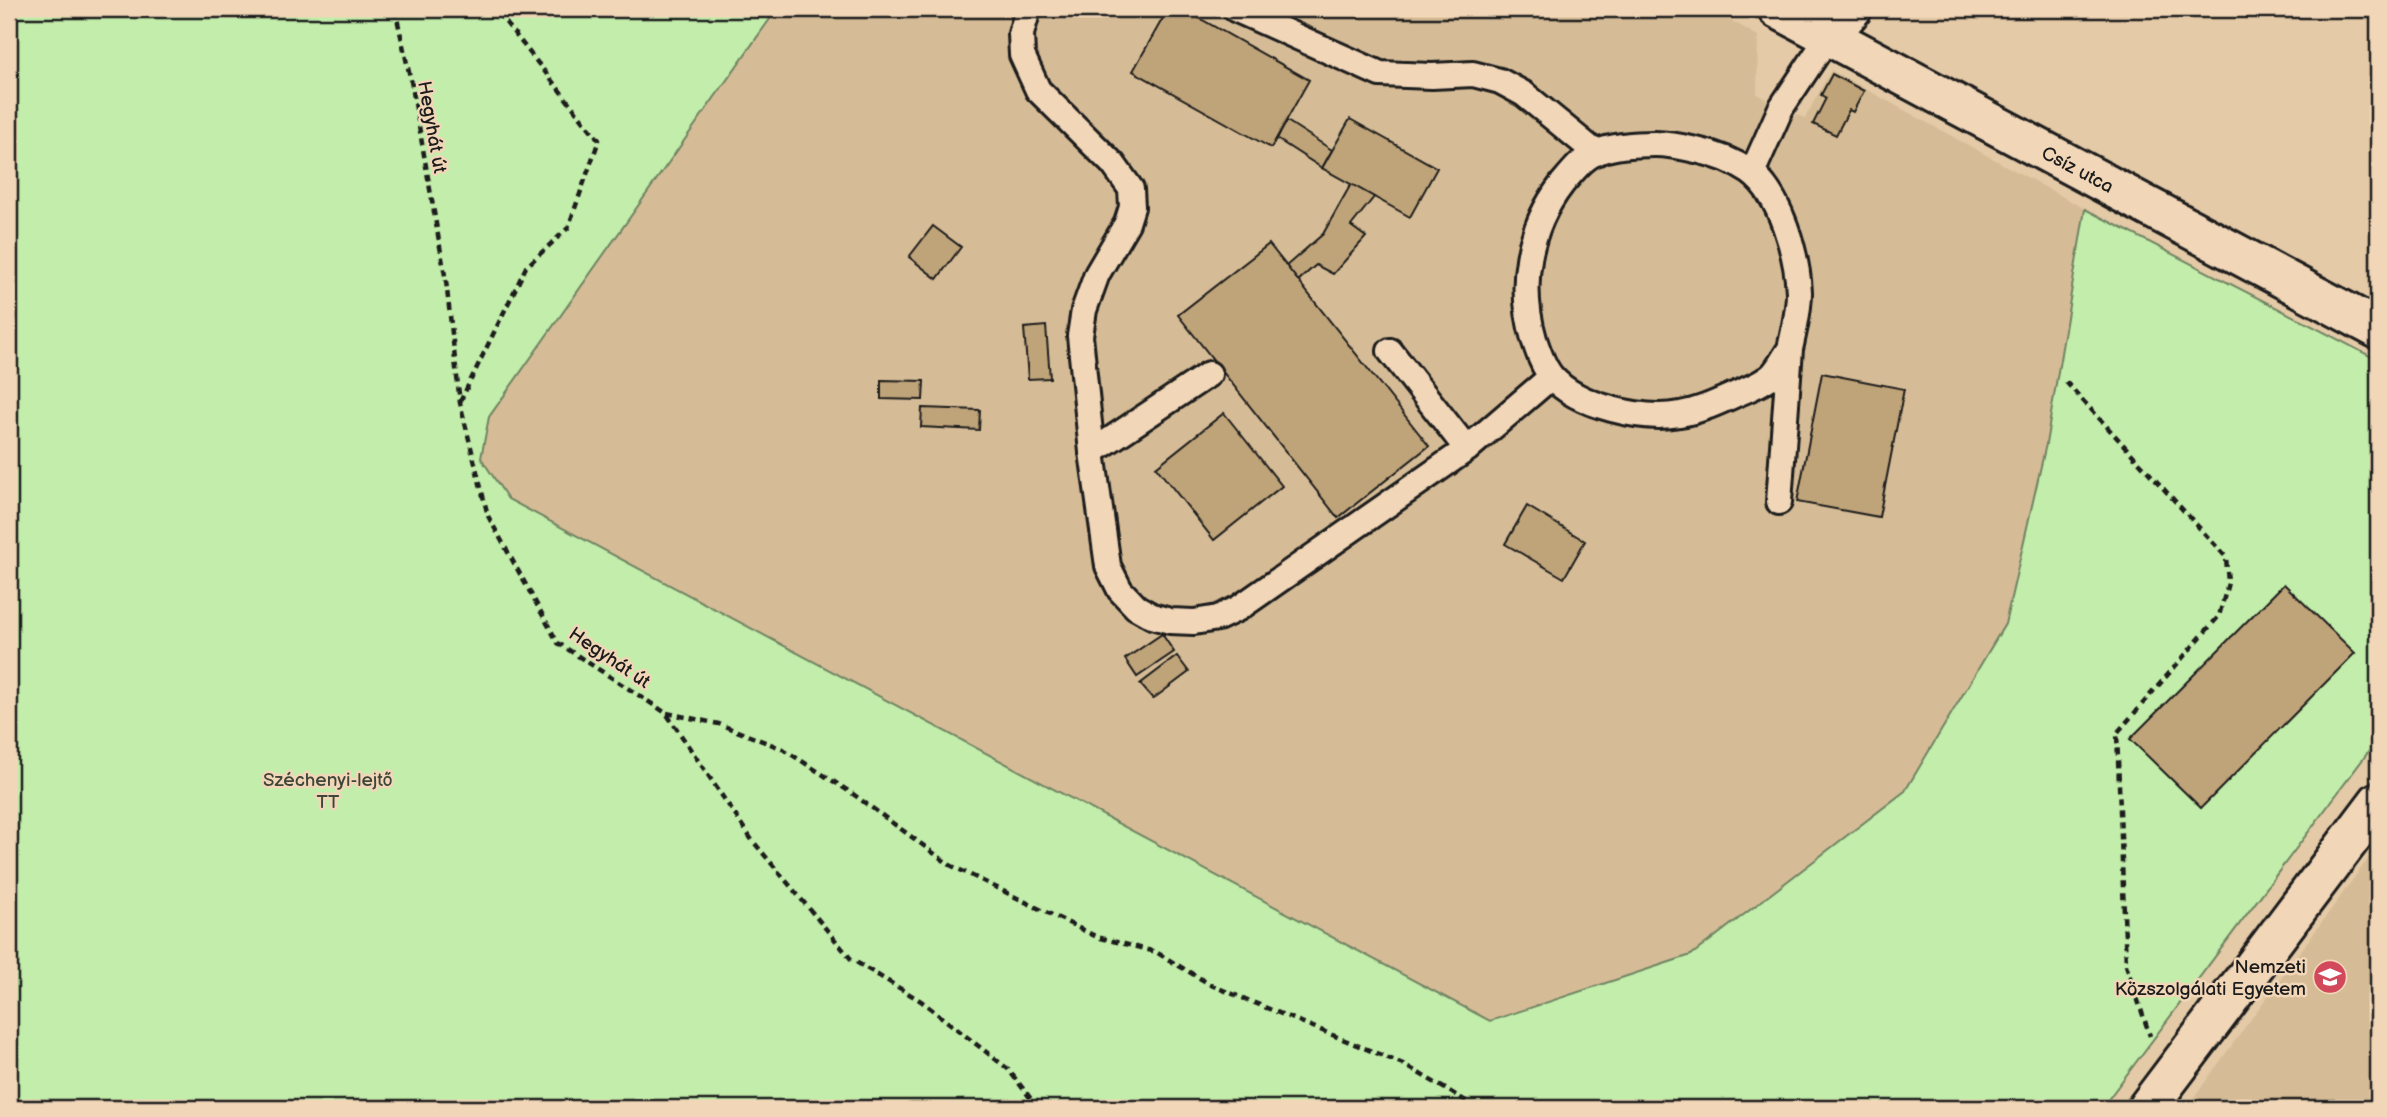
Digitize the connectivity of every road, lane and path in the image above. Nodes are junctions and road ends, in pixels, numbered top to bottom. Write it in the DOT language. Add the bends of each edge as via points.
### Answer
graph roads {
  1 [pos="396,9"];
  2 [pos="495,9"];
  3 [pos="1028,9"];
  4 [pos="1235,9"];
  5 [pos="1778,9"];
  6 [pos="1852,9"];
  7 [pos="1828,37"];
  8 [pos="1596,153"];
  9 [pos="1752,173"];
  10 [pos="2378,329"];
  11 [pos="1790,349"];
  12 [pos="1390,351"];
  13 [pos="1209,374"];
  14 [pos="1552,377"];
  15 [pos="2066,382"];
  16 [pos="460,402"];
  17 [pos="1467,449"];
  18 [pos="1092,452"];
  19 [pos="1779,502"];
  20 [pos="666,713"];
  21 [pos="2378,802"];
  22 [pos="2156,1096"];
  23 [pos="1038,1108"];
  24 [pos="1478,1108"];
  1 -- 16 [label="path, Hegyhát út" via="446,281"];
  2 -- 16 [label="path" via="599,140 568,228 526,267"];
  3 -- 18 [label="lane" via="1021,34 1022,55 1038,90 1113,164 1131,189 1127,223 1097,274 1080,336"];
  4 -- 8 [label="lane" via="1380,74 1473,74 1500,81 1524,94"];
  5 -- 7 [label="street, Csíz utca"];
  6 -- 7 [label="street"];
  7 -- 9 [label="lane" via="1781,108"];
  7 -- 10 [label="street, Csíz utca"];
  8 -- 9 [label="lane" via="1619,146 1657,144 1710,153"];
  8 -- 14 [label="lane" via="1574,170 1555,194 1531,244 1526,288 1530,324 1538,353"];
  9 -- 11 [label="lane" via="1781,215 1794,259 1799,292"];
  11 -- 14 [label="lane" via="1772,375 1745,391 1677,415 1612,410 1580,397"];
  11 -- 19 [label="lane"];
  12 -- 17 [label="lane"];
  13 -- 18 [label="lane"];
  14 -- 17 [label="lane"];
  15 -- 22 [label="path" via="2226,557 2228,583 2219,616 2117,733 2126,965"];
  16 -- 20 [label="path, Hegyhát út" via="488,516 558,643"];
  17 -- 18 [label="lane" via="1238,608 1194,622 1152,616 1120,590 1108,566"];
  20 -- 23 [label="path, Hegyhát út" via="751,840 852,959 921,1001 1008,1069"];
  20 -- 24 [label="path" via="719,724 782,749 950,865 1097,937 1156,952 1211,985 1403,1064"];
  21 -- 22 [label="street"];
}
